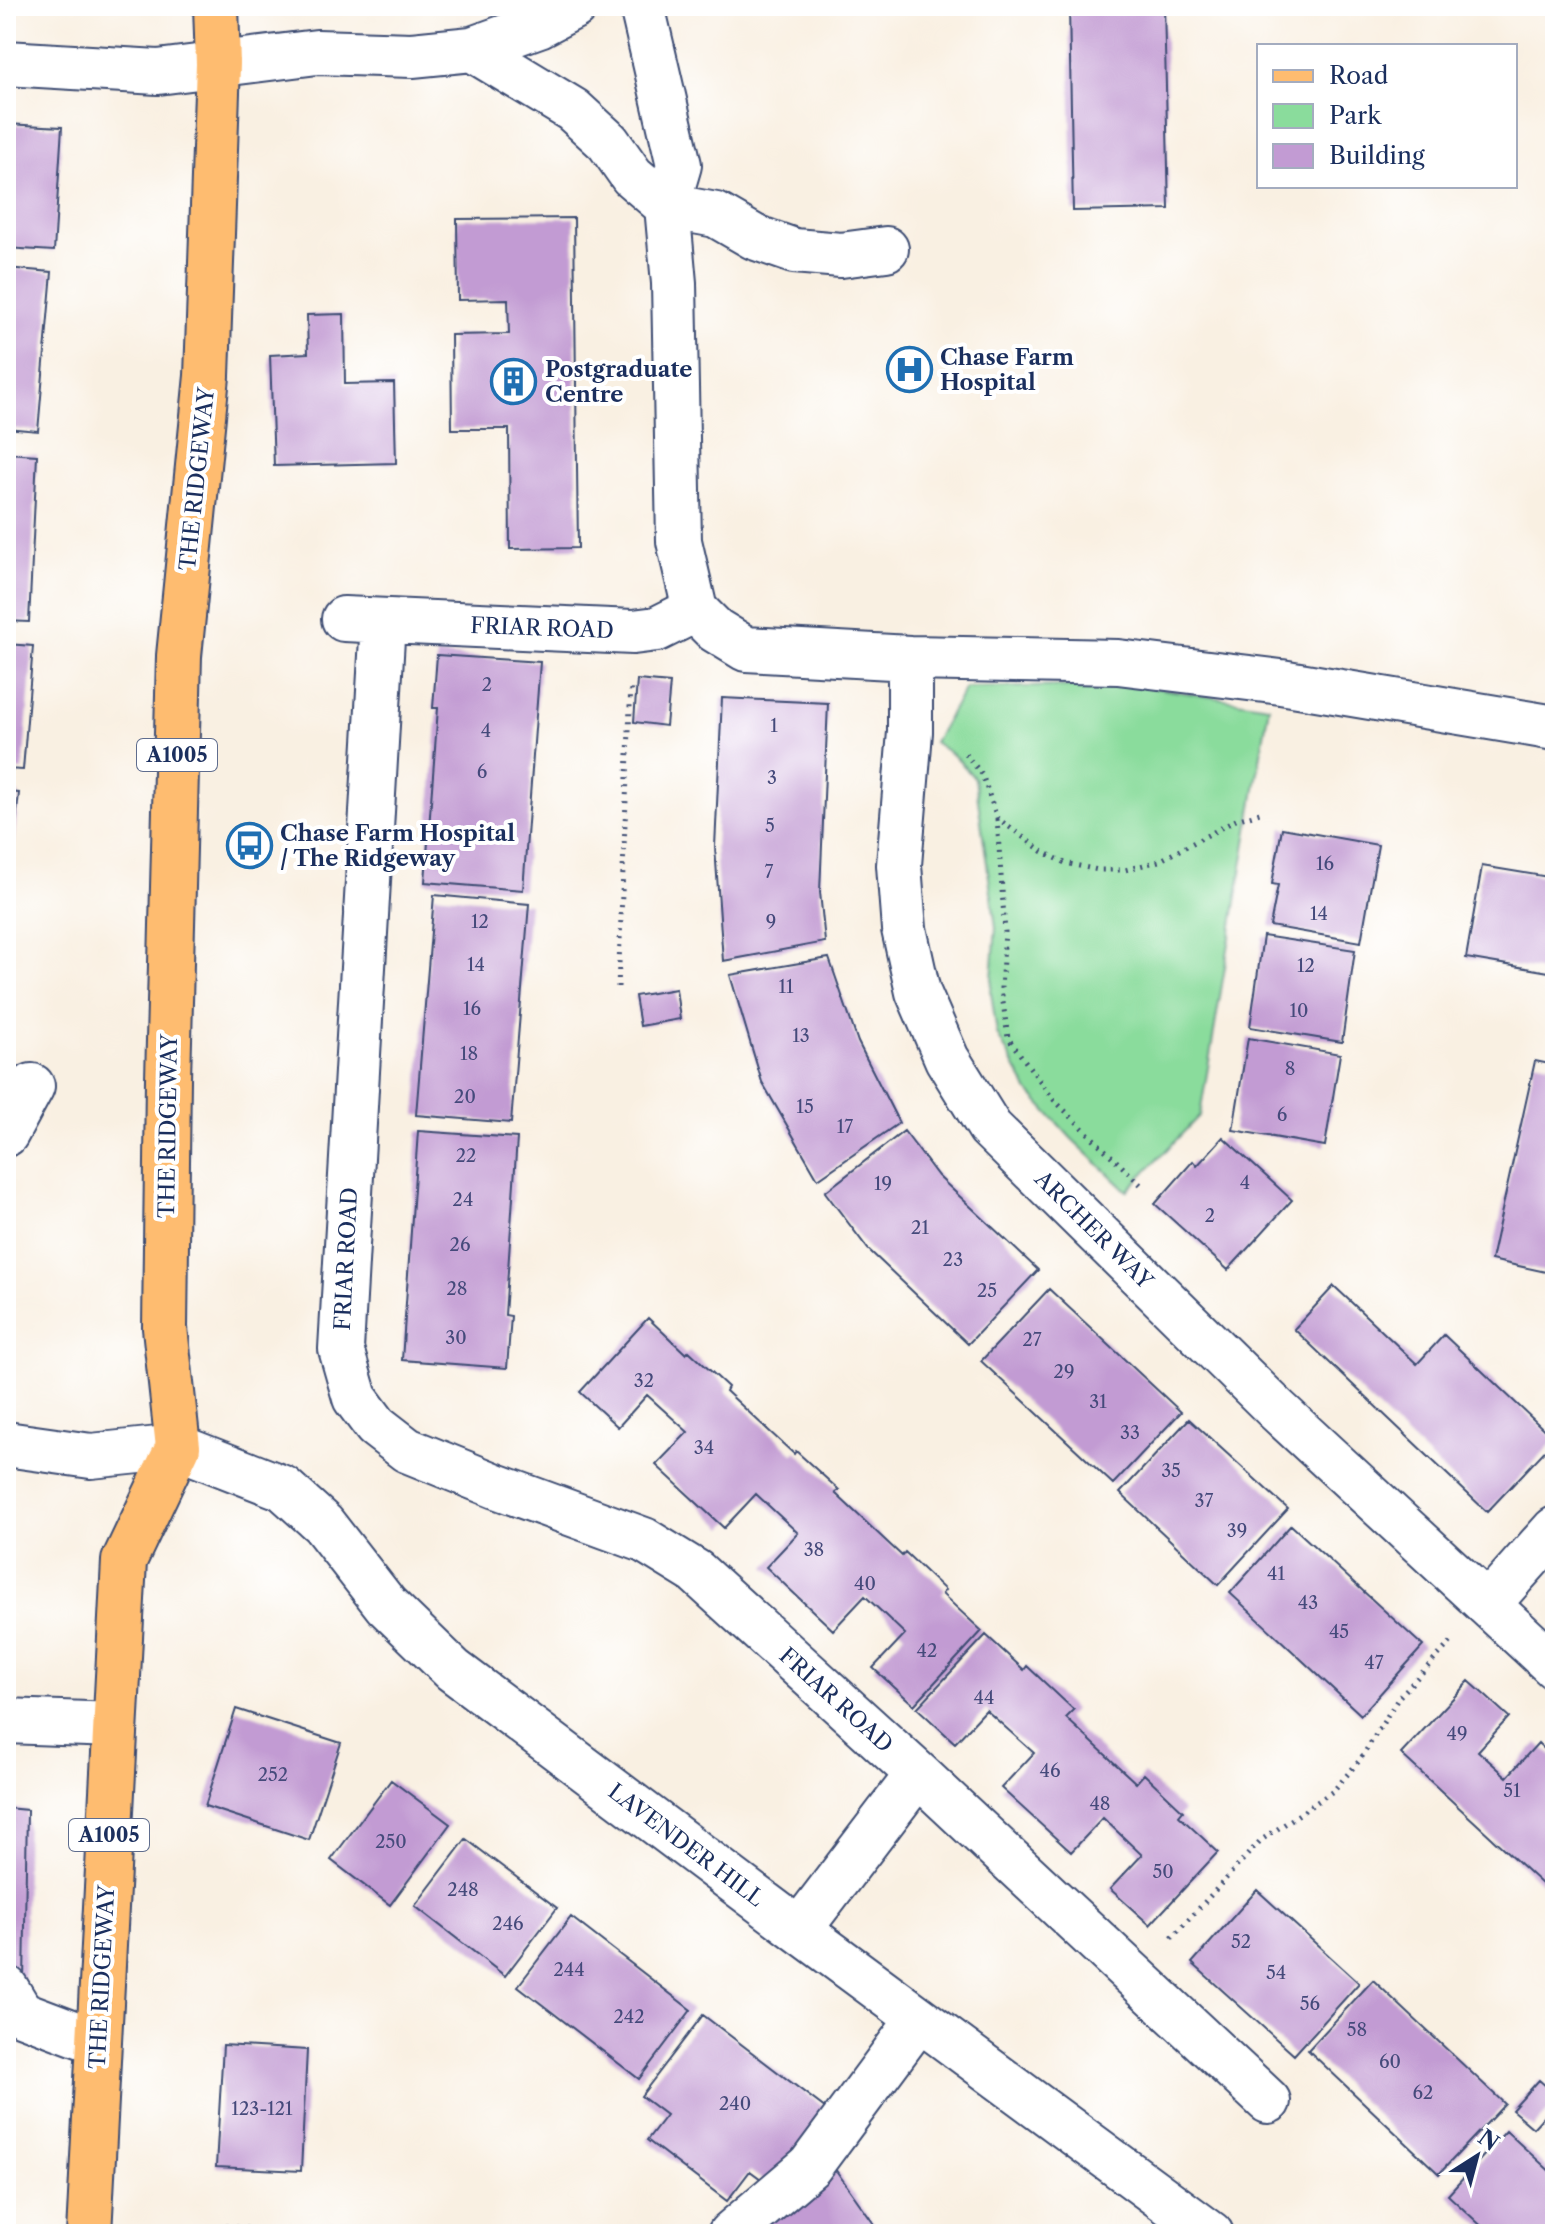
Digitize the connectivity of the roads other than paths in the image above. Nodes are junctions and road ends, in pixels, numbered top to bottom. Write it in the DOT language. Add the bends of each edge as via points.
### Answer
graph roads {
  1 [pos="216,6"];
  2 [pos="642,6"];
  3 [pos="548,12"];
  4 [pos="472,49"];
  5 [pos="6,63"];
  6 [pos="218,64"];
  7 [pos="667,206"];
  8 [pos="886,249"];
  9 [pos="695,610"];
  10 [pos="910,658"];
  11 [pos="1555,728"];
  12 [pos="32,1086"];
  13 [pos="6,1134"];
  14 [pos="6,1444"];
  15 [pos="178,1447"];
  16 [pos="1555,1529"];
  17 [pos="1488,1604"];
  18 [pos="1555,1667"];
  19 [pos="6,1721"];
  20 [pos="115,1725"];
  21 [pos="918,1774"];
  22 [pos="799,1930"];
  23 [pos="6,1988"];
  24 [pos="919,2019"];
  25 [pos="98,2042"];
  26 [pos="1268,2101"];
  27 [pos="89,2234"];
  28 [pos="730,2234"];
  29 [pos="1211,2234"];
  1 -- 6 [label="main road, THE RIDGEWAY / A1005"];
  2 -- 7 [label="street" via="679,165"];
  3 -- 4 [label="street"];
  4 -- 6 [label="street" via="412,55 317,52"];
  4 -- 7 [label="street" via="573,110 608,142 632,176"];
  5 -- 6 [label="street" via="158,72"];
  6 -- 15 [label="main road, THE RIDGEWAY / A1005" via="207,376 179,656 165,1328"];
  7 -- 8 [label="street" via="716,215 754,237 794,251 841,255"];
  7 -- 9 [label="street" via="674,283 679,541"];
  9 -- 10 [label="street" via="746,649"];
  9 -- 21 [label="street, FRIAR ROAD" via="657,629 633,632 363,620 341,1349 355,1398 376,1426 407,1450 644,1540 696,1572"];
  10 -- 11 [label="street" via="1118,662 1281,682"];
  10 -- 17 [label="street, ARCHER WAY" via="899,865 904,929 918,992 947,1059 990,1128 1277,1410"];
  12 -- 13 [label="street"];
  14 -- 15 [label="street" via="91,1456"];
  15 -- 20 [label="main road, THE RIDGEWAY / A1005" via="124,1561"];
  15 -- 22 [label="street, LAVENDER HILL" via="283,1488 323,1524 386,1605 453,1670"];
  16 -- 17 [label="street"];
  17 -- 18 [label="street, ARCHER WAY"];
  19 -- 20 [label="street"];
  20 -- 25 [label="main road, THE RIDGEWAY / A1005"];
  21 -- 22 [label="street"];
  21 -- 26 [label="street, FRIAR ROAD"];
  22 -- 24 [label="street, LAVENDER HILL"];
  23 -- 25 [label="street" via="21,2013"];
  24 -- 28 [label="street" via="810,2166"];
  24 -- 29 [label="street, LAVENDER HILL"];
  25 -- 27 [label="main road, THE RIDGEWAY / A1005"];
}
